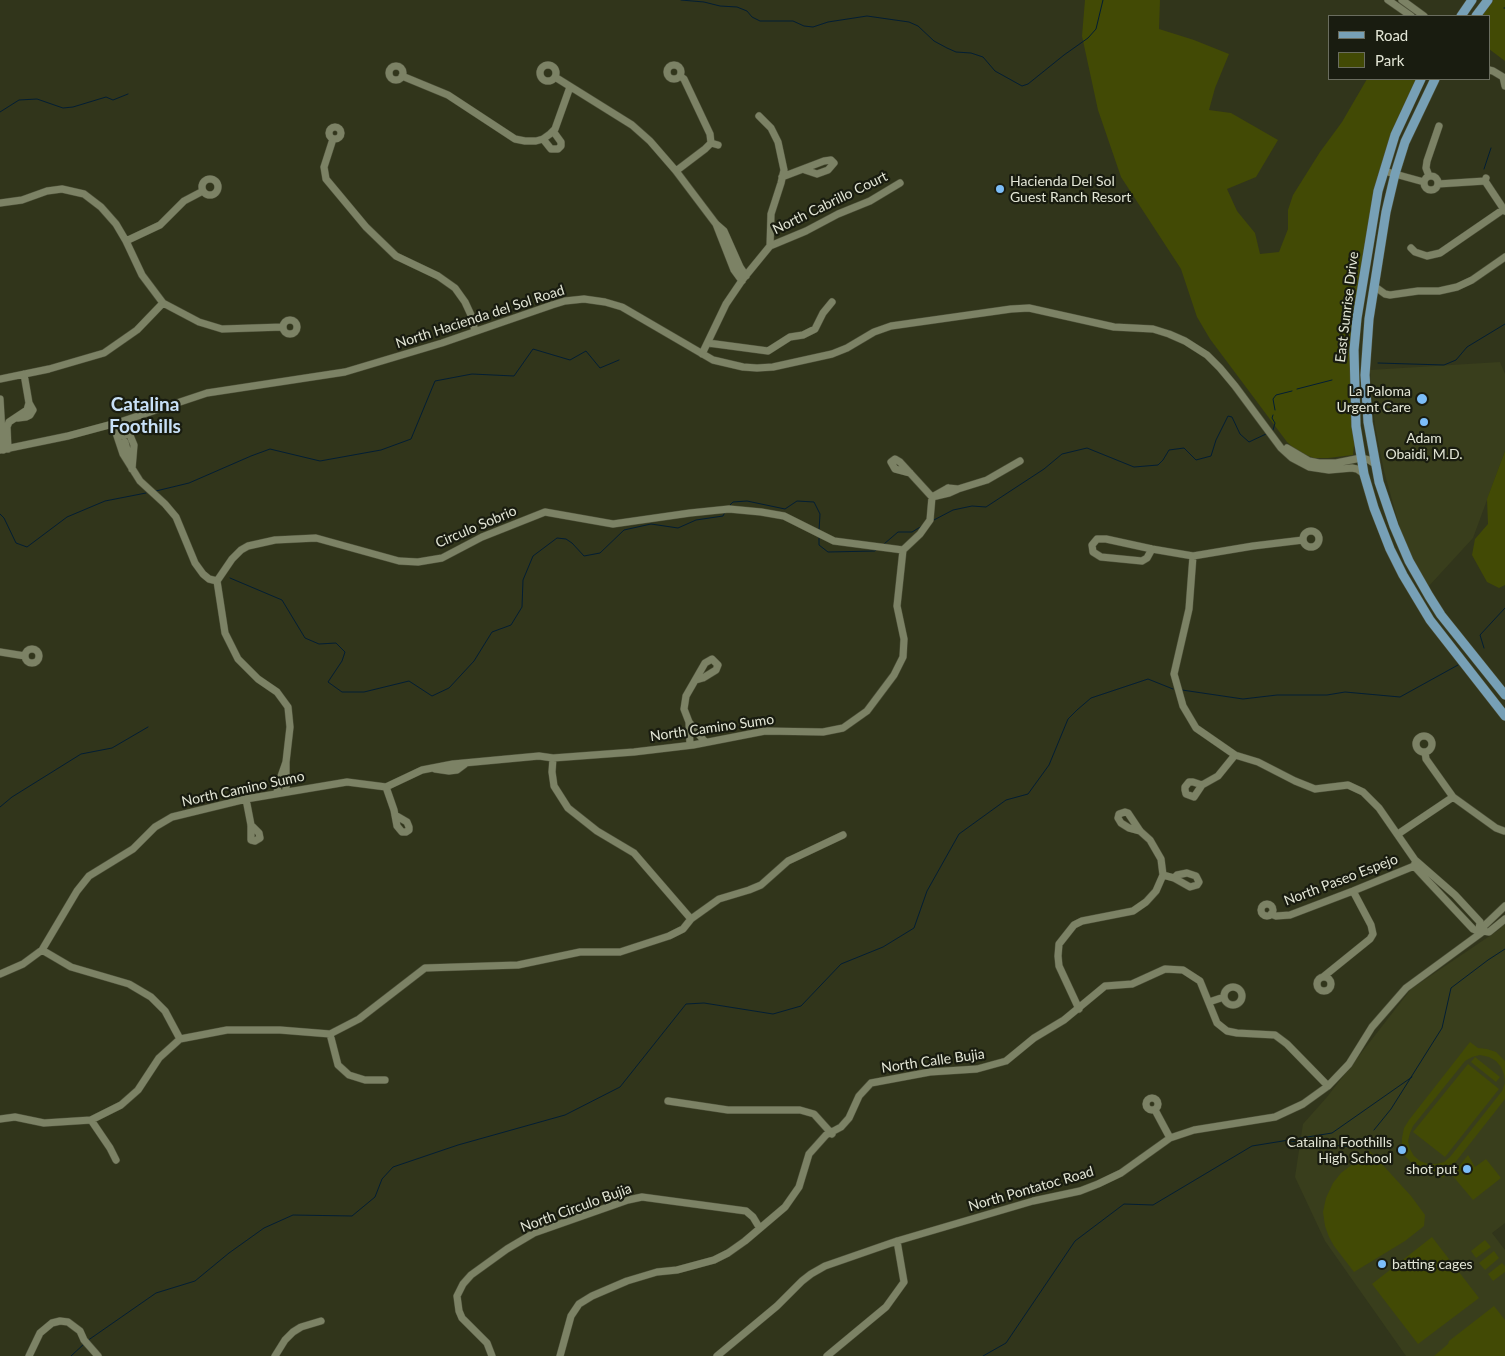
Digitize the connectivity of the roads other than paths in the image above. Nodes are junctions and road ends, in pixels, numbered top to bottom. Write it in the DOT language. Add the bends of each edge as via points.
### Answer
graph roads {
  1 [pos="1388,0"];
  2 [pos="1402,0"];
  3 [pos="1472,0"];
  4 [pos="1488,0"];
  5 [pos="1410,15"];
  6 [pos="1423,15"];
  7 [pos="1462,15"];
  8 [pos="1477,15"];
  9 [pos="1491,70"];
  10 [pos="402,76"];
  11 [pos="680,76"];
  12 [pos="554,77"];
  13 [pos="1504,77"];
  14 [pos="1421,80"];
  15 [pos="1435,80"];
  16 [pos="1505,86"];
  17 [pos="570,87"];
  18 [pos="759,116"];
  19 [pos="1439,126"];
  20 [pos="553,131"];
  21 [pos="333,139"];
  22 [pos="543,139"];
  23 [pos="805,170"];
  24 [pos="676,171"];
  25 [pos="1384,171"];
  26 [pos="1395,174"];
  27 [pos="1429,176"];
  28 [pos="782,177"];
  29 [pos="1424,182"];
  30 [pos="900,183"];
  31 [pos="1438,184"];
  32 [pos="203,191"];
  33 [pos="0,203"];
  34 [pos="1504,210"];
  35 [pos="126,241"];
  36 [pos="770,246"];
  37 [pos="1411,248"];
  38 [pos="1505,257"];
  39 [pos="744,278"];
  40 [pos="1374,286"];
  41 [pos="832,302"];
  42 [pos="163,303"];
  43 [pos="1357,318"];
  44 [pos="1369,319"];
  45 [pos="283,327"];
  46 [pos="476,331"];
  47 [pos="708,343"];
  48 [pos="702,354"];
  49 [pos="24,374"];
  50 [pos="0,379"];
  51 [pos="0,399"];
  52 [pos="118,422"];
  53 [pos="1269,430"];
  54 [pos="4,450"];
  55 [pos="1361,458"];
  56 [pos="1020,461"];
  57 [pos="1375,464"];
  58 [pos="132,469"];
  59 [pos="910,473"];
  60 [pos="1364,474"];
  61 [pos="932,497"];
  62 [pos="1303,540"];
  63 [pos="1152,549"];
  64 [pos="903,550"];
  65 [pos="1193,556"];
  66 [pos="217,581"];
  67 [pos="1429,596"];
  68 [pos="1418,602"];
  69 [pos="0,652"];
  70 [pos="25,656"];
  71 [pos="696,680"];
  72 [pos="1505,696"];
  73 [pos="1505,716"];
  74 [pos="689,722"];
  75 [pos="705,742"];
  76 [pos="690,745"];
  77 [pos="1425,752"];
  78 [pos="1235,755"];
  79 [pos="553,758"];
  80 [pos="286,762"];
  81 [pos="1202,785"];
  82 [pos="386,787"];
  83 [pos="286,792"];
  84 [pos="277,793"];
  85 [pos="1453,797"];
  86 [pos="246,799"];
  87 [pos="395,814"];
  88 [pos="251,825"];
  89 [pos="1140,831"];
  90 [pos="1505,831"];
  91 [pos="1398,834"];
  92 [pos="843,835"];
  93 [pos="1416,863"];
  94 [pos="1163,875"];
  95 [pos="1174,878"];
  96 [pos="1354,891"];
  97 [pos="1505,906"];
  98 [pos="1505,911"];
  99 [pos="1271,914"];
  100 [pos="691,919"];
  101 [pos="1504,920"];
  102 [pos="1481,931"];
  103 [pos="42,950"];
  104 [pos="0,974"];
  105 [pos="1324,977"];
  106 [pos="1224,997"];
  107 [pos="1209,1002"];
  108 [pos="1079,1009"];
  109 [pos="330,1034"];
  110 [pos="180,1039"];
  111 [pos="385,1080"];
  112 [pos="1328,1086"];
  113 [pos="668,1102"];
  114 [pos="1156,1110"];
  115 [pos="0,1119"];
  116 [pos="91,1120"];
  117 [pos="832,1134"];
  118 [pos="1170,1138"];
  119 [pos="116,1160"];
  120 [pos="759,1227"];
  121 [pos="897,1241"];
  122 [pos="321,1321"];
  123 [pos="29,1356"];
  124 [pos="98,1356"];
  125 [pos="275,1356"];
  126 [pos="492,1356"];
  127 [pos="560,1356"];
  128 [pos="717,1356"];
  129 [pos="827,1356"];
  1 -- 5 [label="street"];
  2 -- 6 [label="street"];
  3 -- 7 [label="main road"];
  4 -- 8 [label="main road"];
  9 -- 13 [label="street"];
  10 -- 22 [label="street" via="448,95 515,139"];
  11 -- 24 [label="street" via="714,144"];
  12 -- 17 [label="street"];
  13 -- 16 [label="street"];
  14 -- 25 [label="main road, East Sunrise Drive" via="1395,135"];
  15 -- 26 [label="main road, East Sunrise Drive" via="1405,142"];
  17 -- 20 [label="street"];
  17 -- 24 [label="street" via="632,126"];
  18 -- 28 [label="street" via="778,142 784,170"];
  19 -- 27 [label="street" via="1427,161"];
  20 -- 22 [label="street"];
  20 -- 22 [label="street" via="561,142 558,149 550,149"];
  21 -- 46 [label="street" via="324,167 326,179 366,227 396,256 438,276 462,295"];
  23 -- 28 [label="street"];
  24 -- 39 [label="street" via="716,224 734,270"];
  25 -- 26 [label="street"];
  25 -- 43 [label="main road, East Sunrise Drive"];
  26 -- 29 [label="street"];
  26 -- 40 [label="main road, East Sunrise Drive"];
  27 -- 29 [label="street"];
  27 -- 31 [label="street" via="1436,178"];
  28 -- 36 [label="street" via="771,214"];
  29 -- 31 [label="street" via="1426,189 1431,191"];
  30 -- 36 [label="street, North Cabrillo Court"];
  31 -- 34 [label="street" via="1485,179"];
  32 -- 35 [label="street" via="184,201 160,225"];
  33 -- 35 [label="street" via="62,189 84,194 108,214"];
  34 -- 37 [label="street" via="1440,254 1427,256"];
  35 -- 42 [label="street" via="142,276"];
  36 -- 39 [label="street"];
  38 -- 40 [label="street" via="1472,280 1439,292 1390,295"];
  39 -- 47 [label="street" via="726,304"];
  40 -- 44 [label="main road, East Sunrise Drive"];
  41 -- 47 [label="street" via="815,329 790,337 768,350"];
  42 -- 45 [label="street" via="199,322 222,329"];
  42 -- 49 [label="street" via="137,330 104,353"];
  43 -- 44 [label="main road"];
  43 -- 55 [label="main road, East Sunrise Drive" via="1354,399"];
  44 -- 57 [label="main road, East Sunrise Drive" via="1365,376"];
  46 -- 48 [label="street, North Hacienda del Sol Road" via="552,304 584,299 622,307"];
  46 -- 52 [label="street, North Hacienda del Sol Road" via="345,372 207,393"];
  47 -- 48 [label="street"];
  48 -- 53 [label="street, North Hacienda del Sol Road" via="743,367 773,366 832,354 891,326 1029,308 1114,327 1153,329 1185,341 1220,368"];
  49 -- 50 [label="street"];
  49 -- 54 [label="street" via="30,402 28,410 9,422"];
  51 -- 54 [label="street"];
  52 -- 54 [label="street, North Hacienda del Sol Road"];
  52 -- 58 [label="street"];
  52 -- 58 [label="street" via="123,454"];
  52 -- 58 [label="street" via="134,445"];
  53 -- 55 [label="street, North Hacienda del Sol Road" via="1287,448 1309,461 1336,463"];
  53 -- 60 [label="street, North Hacienda del Sol Road" via="1292,458 1309,466 1329,470 1352,468"];
  55 -- 57 [label="street"];
  55 -- 60 [label="main road, East Sunrise Drive"];
  56 -- 61 [label="street" via="986,480"];
  57 -- 67 [label="main road, East Sunrise Drive" via="1394,526"];
  58 -- 66 [label="street" via="176,517 203,574"];
  59 -- 61 [label="street"];
  60 -- 68 [label="main road, East Sunrise Drive" via="1390,549"];
  61 -- 64 [label="street" via="930,520"];
  62 -- 65 [label="street"];
  63 -- 63 [label="street" via="1101,538 1092,545 1094,552 1101,557 1142,561"];
  63 -- 65 [label="street"];
  64 -- 66 [label="street, Circulo Sobrio" via="834,541 784,516 761,512 727,510 613,524 545,512 482,537 442,558 418,562 398,561 316,538 262,542 241,550"];
  64 -- 75 [label="street, North Camino Sumo" via="897,606 904,639 903,657 867,711 843,728 823,732 765,731"];
  65 -- 78 [label="street" via="1189,608 1174,674 1184,706 1196,728"];
  66 -- 80 [label="street" via="226,633 238,659 277,692 288,708 290,727"];
  67 -- 68 [label="main road"];
  67 -- 72 [label="main road, East Sunrise Drive"];
  68 -- 73 [label="main road, East Sunrise Drive"];
  69 -- 70 [label="street"];
  71 -- 74 [label="street" via="686,696 684,709"];
  74 -- 75 [label="street"];
  74 -- 76 [label="street"];
  75 -- 76 [label="street, North Camino Sumo"];
  76 -- 79 [label="street, North Camino Sumo"];
  77 -- 85 [label="street" via="1426,759"];
  78 -- 81 [label="street" via="1218,776"];
  78 -- 91 [label="street" via="1258,762 1314,789 1348,785 1363,792 1380,808"];
  79 -- 82 [label="street, North Camino Sumo" via="539,756 453,764 422,770"];
  79 -- 100 [label="street" via="554,786 568,808 597,831 634,853"];
  80 -- 83 [label="street"];
  80 -- 84 [label="street"];
  82 -- 83 [label="street, North Camino Sumo" via="347,782"];
  82 -- 87 [label="street"];
  83 -- 84 [label="street, North Camino Sumo"];
  84 -- 86 [label="street, North Camino Sumo"];
  85 -- 90 [label="street"];
  85 -- 91 [label="street"];
  86 -- 88 [label="street"];
  86 -- 103 [label="street, North Camino Sumo" via="172,817 133,849 89,876"];
  89 -- 94 [label="street" via="1150,840 1161,859"];
  91 -- 93 [label="street"];
  92 -- 100 [label="street" via="788,861 761,885 720,899"];
  93 -- 96 [label="street, North Paseo Espejo"];
  93 -- 102 [label="street" via="1473,929"];
  94 -- 95 [label="street"];
  94 -- 108 [label="street" via="1156,891 1140,908 1074,925 1059,944 1059,966"];
  96 -- 99 [label="street, North Paseo Espejo" via="1290,915"];
  96 -- 105 [label="street" via="1373,934"];
  97 -- 102 [label="street, North Pontatoc Road"];
  98 -- 101 [label="street"];
  100 -- 109 [label="street" via="683,929 669,936 620,952 580,952 518,965 425,968 359,1019"];
  101 -- 102 [label="street, North Pontatoc Road" via="1489,932"];
  102 -- 112 [label="street, North Pontatoc Road" via="1406,988 1372,1027 1349,1064"];
  103 -- 104 [label="street, North Camino Sumo" via="23,964"];
  103 -- 110 [label="street" via="71,967 129,984 151,997 165,1011"];
  106 -- 107 [label="street"];
  107 -- 108 [label="street, North Calle Bujia" via="1200,981 1183,970 1164,969 1132,984 1105,986"];
  107 -- 112 [label="street, North Calle Bujia" via="1217,1023 1227,1031 1275,1035"];
  108 -- 117 [label="street, North Calle Bujia" via="999,1064 930,1072 871,1084 860,1096 849,1118"];
  109 -- 110 [label="street" via="227,1030"];
  109 -- 111 [label="street" via="338,1065 349,1075 365,1080"];
  110 -- 116 [label="street" via="159,1058 138,1090 121,1105"];
  112 -- 118 [label="street, North Pontatoc Road" via="1275,1117 1194,1130"];
  113 -- 117 [label="street" via="728,1110 800,1110 814,1114"];
  114 -- 118 [label="street"];
  115 -- 116 [label="street" via="15,1117 44,1123"];
  116 -- 119 [label="street"];
  117 -- 120 [label="street, North Calle Bujia" via="826,1135 809,1154 799,1187 785,1207"];
  118 -- 121 [label="street, North Pontatoc Road" via="1121,1173 1080,1191 1032,1201"];
  120 -- 126 [label="street, North Circulo Bujia" via="746,1211 642,1197 534,1234 514,1244 471,1275 458,1296 462,1318 487,1343"];
  120 -- 127 [label="street, North Calle Bujia" via="728,1253 714,1260 627,1281 579,1304 571,1316"];
  121 -- 128 [label="street, North Pontatoc Road" via="810,1274"];
  121 -- 129 [label="street" via="904,1282 886,1307"];
  122 -- 125 [label="street" via="292,1332"];
  123 -- 124 [label="street" via="40,1333 60,1321 68,1322 80,1331"];
}
